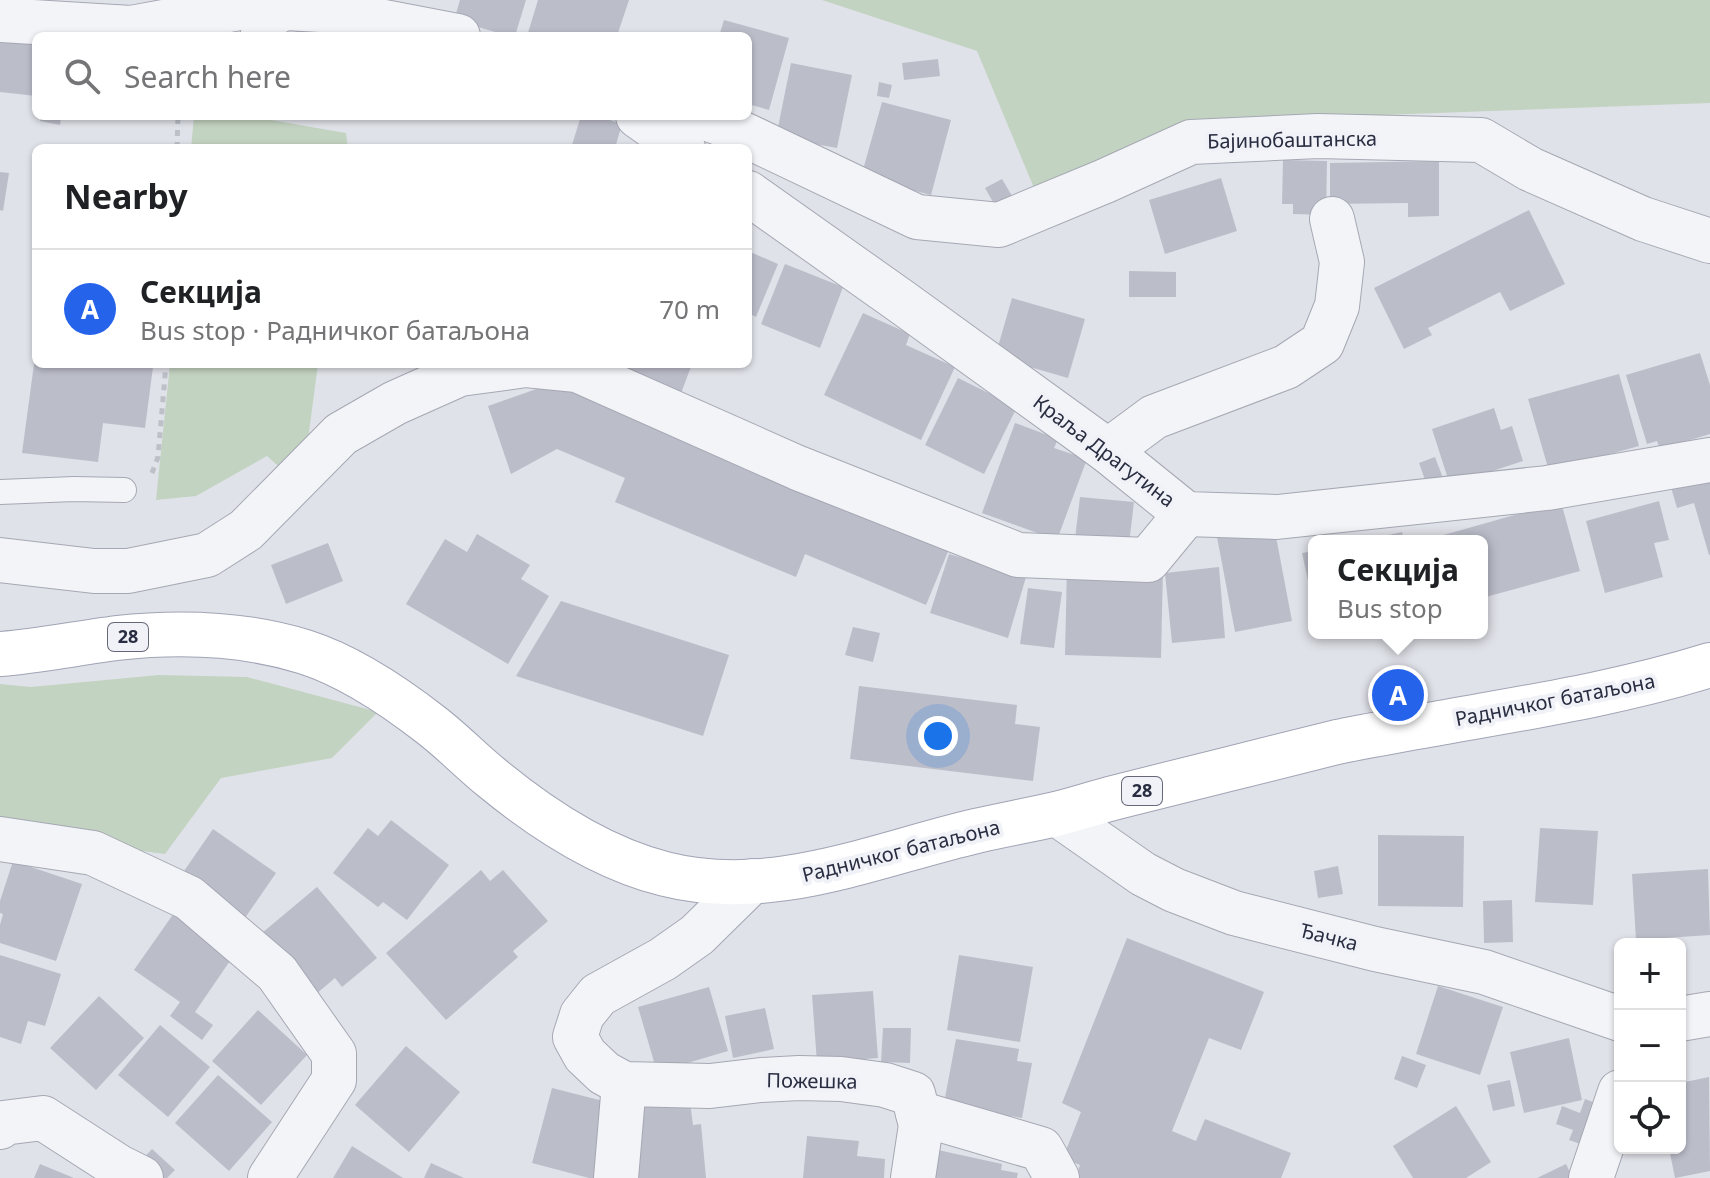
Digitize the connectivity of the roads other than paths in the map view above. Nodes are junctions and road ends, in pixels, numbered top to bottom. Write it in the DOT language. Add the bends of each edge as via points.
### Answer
graph roads {
  1 [pos="249,14"];
  2 [pos="0,20"];
  3 [pos="437,32"];
  4 [pos="644,120"];
  5 [pos="711,120"];
  6 [pos="677,144"];
  7 [pos="752,196"];
  8 [pos="1332,219"];
  9 [pos="1710,241"];
  10 [pos="504,368"];
  11 [pos="557,368"];
  12 [pos="1108,451"];
  13 [pos="1710,460"];
  14 [pos="124,490"];
  15 [pos="0,492"];
  16 [pos="1186,514"];
  17 [pos="0,560"];
  18 [pos="0,654"];
  19 [pos="1710,665"];
  20 [pos="1057,814"];
  21 [pos="0,839"];
  22 [pos="752,881"];
  23 [pos="1710,1014"];
  24 [pos="1614,1017"];
  25 [pos="1686,1018"];
  26 [pos="624,1084"];
  27 [pos="1614,1110"];
  28 [pos="918,1113"];
  29 [pos="0,1127"];
  30 [pos="141,1178"];
  31 [pos="270,1178"];
  32 [pos="616,1178"];
  33 [pos="913,1178"];
  34 [pos="1057,1178"];
  35 [pos="1591,1178"];
  1 -- 2 [label="street" via="131,28"];
  1 -- 3 [label="street" via="321,10"];
  4 -- 6 [label="street"];
  5 -- 9 [label="street, Бајинобаштанска" via="917,217 999,225 1191,142 1318,136 1481,140 1530,169 1629,213"];
  7 -- 12 [label="street, Краља Драгутина"];
  8 -- 12 [label="street" via="1342,262 1337,306 1322,343 1286,367 1154,417"];
  10 -- 17 [label="street" via="460,374 341,434 246,530 207,555 128,571"];
  11 -- 16 [label="street" via="577,370 798,468 1018,555 1148,560"];
  12 -- 16 [label="street, Краља Драгутина"];
  13 -- 16 [label="street, Краља Драгутина" via="1547,488 1277,517"];
  14 -- 15 [label="lane"];
  18 -- 22 [label="main road, Радничког батаљона / 28" via="186,633 258,641 310,654 396,700 530,807 609,855 669,875 716,883"];
  19 -- 20 [label="main road, Радничког батаљона / 28" via="1581,698 1343,741"];
  20 -- 22 [label="main road, Радничког батаљона / 28" via="818,874"];
  20 -- 24 [label="street, Ђачка" via="1143,874 1234,913 1484,972"];
  21 -- 31 [label="street" via="93,853 189,898 277,973 334,1054 334,1080"];
  22 -- 26 [label="street" via="697,935 598,995 582,1015 575,1037 585,1055"];
  23 -- 25 [label="street"];
  26 -- 28 [label="street, Пожешка" via="841,1079 913,1094"];
  26 -- 32 [label="street"];
  27 -- 35 [label="street"];
  28 -- 33 [label="street"];
  28 -- 34 [label="street" via="1041,1149"];
  29 -- 30 [label="street" via="43,1118"];
}
